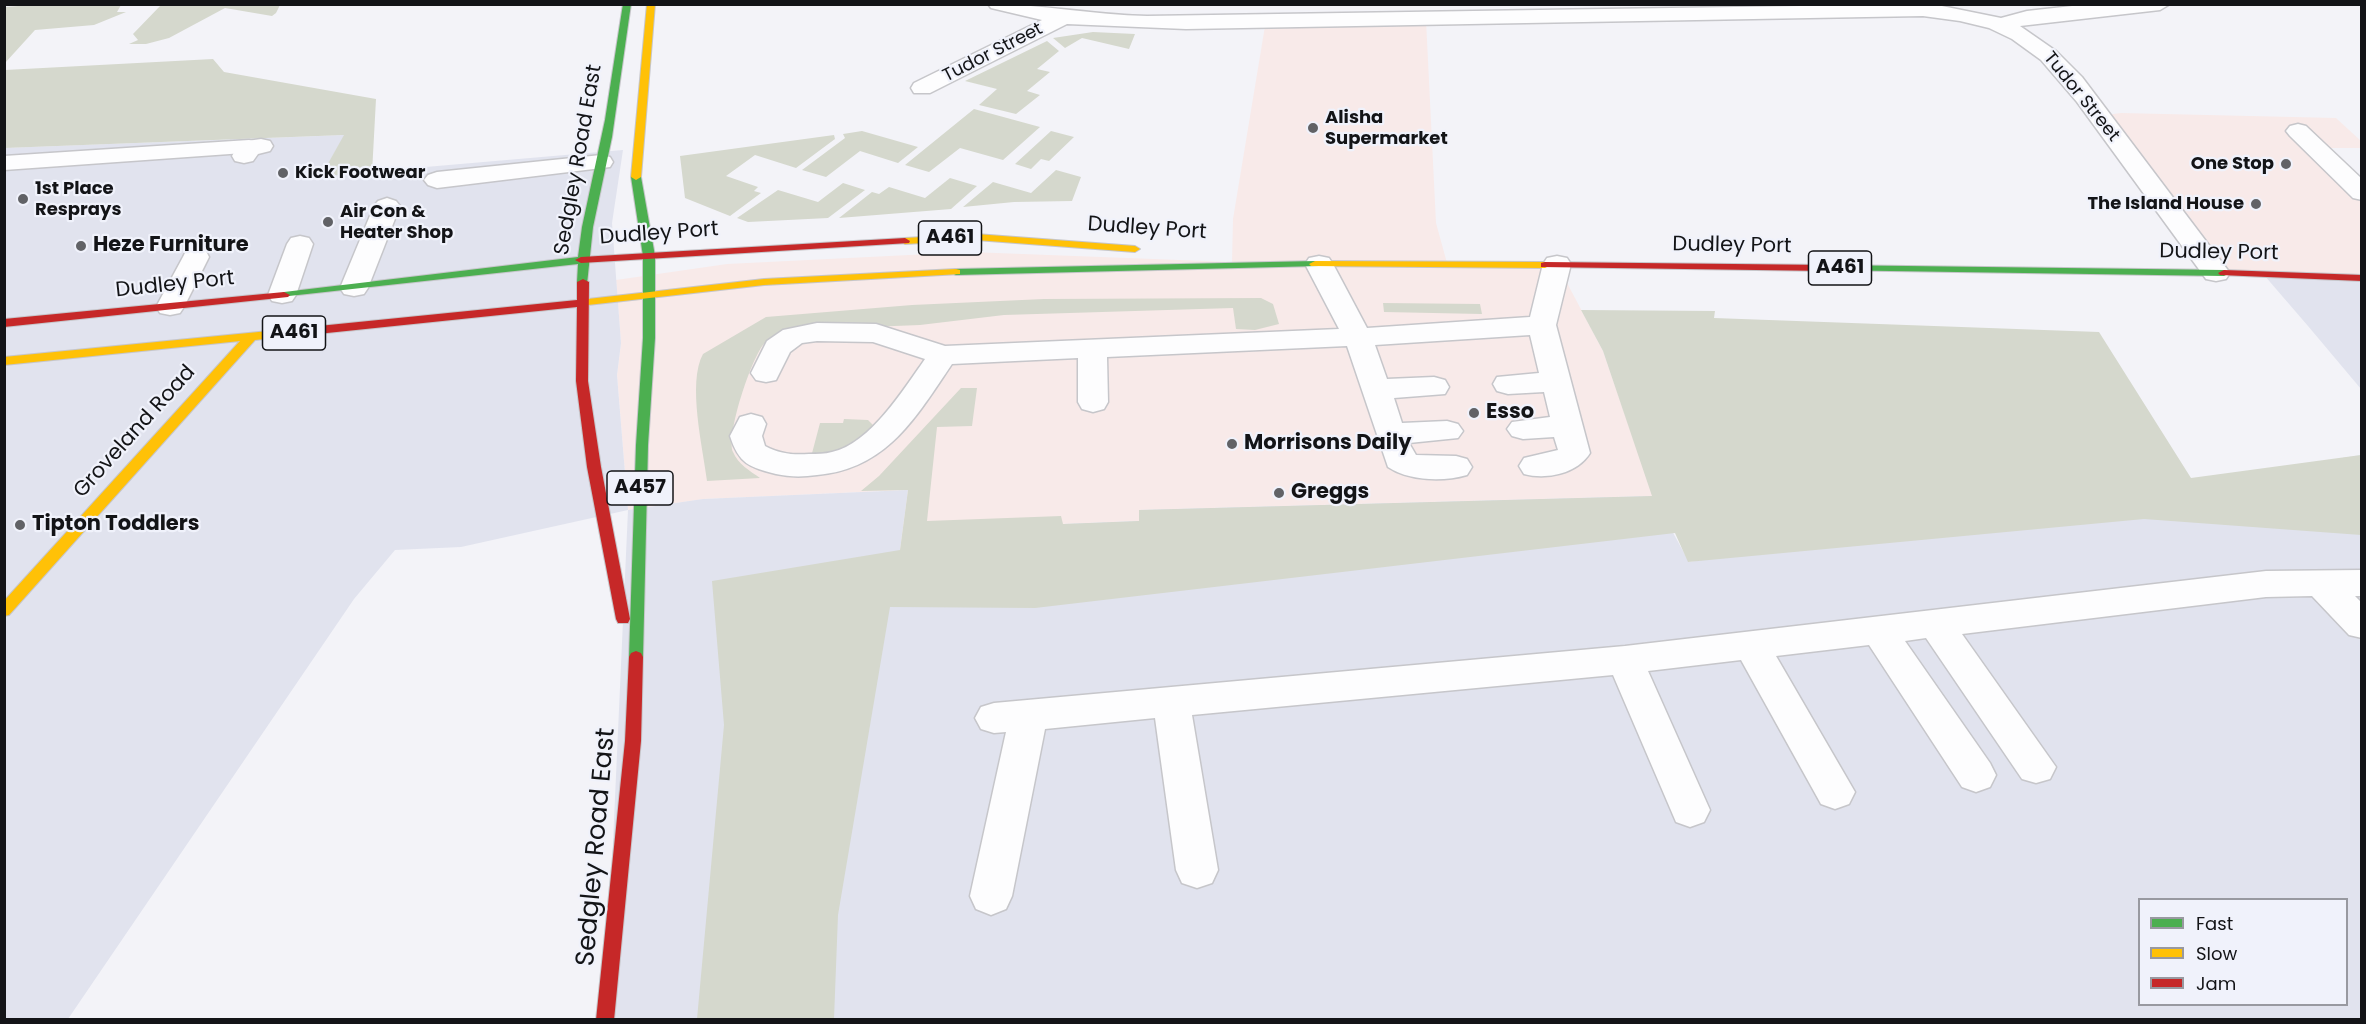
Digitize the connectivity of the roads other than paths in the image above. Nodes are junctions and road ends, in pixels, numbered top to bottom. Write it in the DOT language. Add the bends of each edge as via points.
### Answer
graph roads {
  1 [pos="627,4"];
  2 [pos="651,4"];
  3 [pos="998,4"];
  4 [pos="2160,4"];
  5 [pos="2021,11"];
  6 [pos="1063,18"];
  7 [pos="1999,25"];
  8 [pos="922,88"];
  9 [pos="2298,131"];
  10 [pos="238,151"];
  11 [pos="601,162"];
  12 [pos="4,163"];
  13 [pos="438,180"];
  14 [pos="2361,193"];
  15 [pos="387,206"];
  16 [pos="300,244"];
  17 [pos="1154,251"];
  18 [pos="1177,253"];
  19 [pos="648,256"];
  20 [pos="196,257"];
  21 [pos="582,260"];
  22 [pos="1319,264"];
  23 [pos="1557,264"];
  24 [pos="2216,273"];
  25 [pos="2361,278"];
  26 [pos="354,288"];
  27 [pos="282,295"];
  28 [pos="647,297"];
  29 [pos="584,304"];
  30 [pos="170,307"];
  31 [pos="4,323"];
  32 [pos="1542,325"];
  33 [pos="251,337"];
  34 [pos="1358,338"];
  35 [pos="1092,349"];
  36 [pos="943,355"];
  37 [pos="4,361"];
  38 [pos="766,373"];
  39 [pos="1556,382"];
  40 [pos="1508,384"];
  41 [pos="1434,387"];
  42 [pos="1375,389"];
  43 [pos="1093,402"];
  44 [pos="751,424"];
  45 [pos="1568,426"];
  46 [pos="1523,429"];
  47 [pos="1447,431"];
  48 [pos="1390,434"];
  49 [pos="1535,466"];
  50 [pos="1456,467"];
  51 [pos="2320,583"];
  52 [pos="2361,583"];
  53 [pos="4,611"];
  54 [pos="1935,623"];
  55 [pos="2361,625"];
  56 [pos="1878,630"];
  57 [pos="1751,645"];
  58 [pos="1625,660"];
  59 [pos="635,679"];
  60 [pos="1171,702"];
  61 [pos="2036,767"];
  62 [pos="1976,775"];
  63 [pos="1835,792"];
  64 [pos="1690,810"];
  65 [pos="1197,870"];
  66 [pos="991,896"];
  67 [pos="605,1020"];
  1 -- 11 [label="main road, Sedgley Road East / A457"];
  2 -- 19 [label="main road, Sedgley Road East / A457" via="635,169"];
  3 -- 6 [label="street, Tudor Street"];
  4 -- 5 [label="street"];
  5 -- 7 [label="street"];
  6 -- 7 [label="street, Tudor Street" via="1492,20 1923,10 1956,13"];
  6 -- 8 [label="street, Tudor Street"];
  7 -- 24 [label="street, Tudor Street" via="2045,51 2064,72"];
  9 -- 14 [label="street"];
  10 -- 12 [label="street"];
  11 -- 13 [label="street"];
  11 -- 21 [label="main road, Sedgley Road East / A457"];
  15 -- 26 [label="street"];
  16 -- 27 [label="street"];
  17 -- 19 [label="main road, Dudley Port / A461" via="976,237"];
  18 -- 22 [label="main road, Dudley Port / A461"];
  19 -- 21 [label="main road, Dudley Port / A461"];
  19 -- 28 [label="main road, Sedgley Road East / A457"];
  20 -- 30 [label="street"];
  21 -- 26 [label="main road, Dudley Port / A461"];
  21 -- 29 [label="main road, Sedgley Road East / A457"];
  22 -- 23 [label="main road, Dudley Port / A461"];
  22 -- 28 [label="main road, Dudley Port / A461" via="973,271 764,282"];
  22 -- 34 [label="street"];
  23 -- 24 [label="main road, Dudley Port / A461"];
  23 -- 32 [label="street"];
  24 -- 25 [label="main road, Dudley Port / A461"];
  26 -- 27 [label="main road, Dudley Port / A461"];
  27 -- 30 [label="main road, Dudley Port / A461"];
  28 -- 29 [label="main road, Dudley Port / A461"];
  28 -- 59 [label="main road, Sedgley Road East / A457" via="649,338"];
  29 -- 33 [label="main road, Dudley Port / A461"];
  29 -- 59 [label="main road, Sedgley Road East / A457" via="582,381 594,467"];
  30 -- 31 [label="main road, Dudley Port / A461"];
  32 -- 34 [label="street"];
  32 -- 39 [label="street"];
  33 -- 37 [label="main road, Dudley Port / A461"];
  33 -- 53 [label="main road, Groveland Road"];
  34 -- 35 [label="street"];
  34 -- 42 [label="street"];
  35 -- 36 [label="street"];
  35 -- 43 [label="street"];
  36 -- 38 [label="street" via="876,333 817,332 793,336 777,347"];
  36 -- 44 [label="street" via="904,409 866,448 840,462 771,464 751,452 746,436"];
  39 -- 40 [label="street"];
  39 -- 45 [label="street"];
  41 -- 42 [label="street"];
  42 -- 48 [label="street"];
  45 -- 46 [label="street"];
  45 -- 49 [label="street" via="1574,453 1570,459"];
  47 -- 48 [label="street"];
  48 -- 50 [label="street" via="1404,464"];
  51 -- 52 [label="street"];
  51 -- 54 [label="street" via="2266,584"];
  51 -- 55 [label="street"];
  54 -- 56 [label="street"];
  54 -- 61 [label="street" via="2015,712"];
  56 -- 57 [label="street"];
  56 -- 62 [label="street"];
  57 -- 58 [label="street"];
  57 -- 63 [label="street"];
  58 -- 60 [label="street"];
  58 -- 64 [label="street"];
  59 -- 67 [label="main road, Sedgley Road East / A457" via="633,741"];
  60 -- 65 [label="street"];
  60 -- 66 [label="street" via="1012,716"];
}
